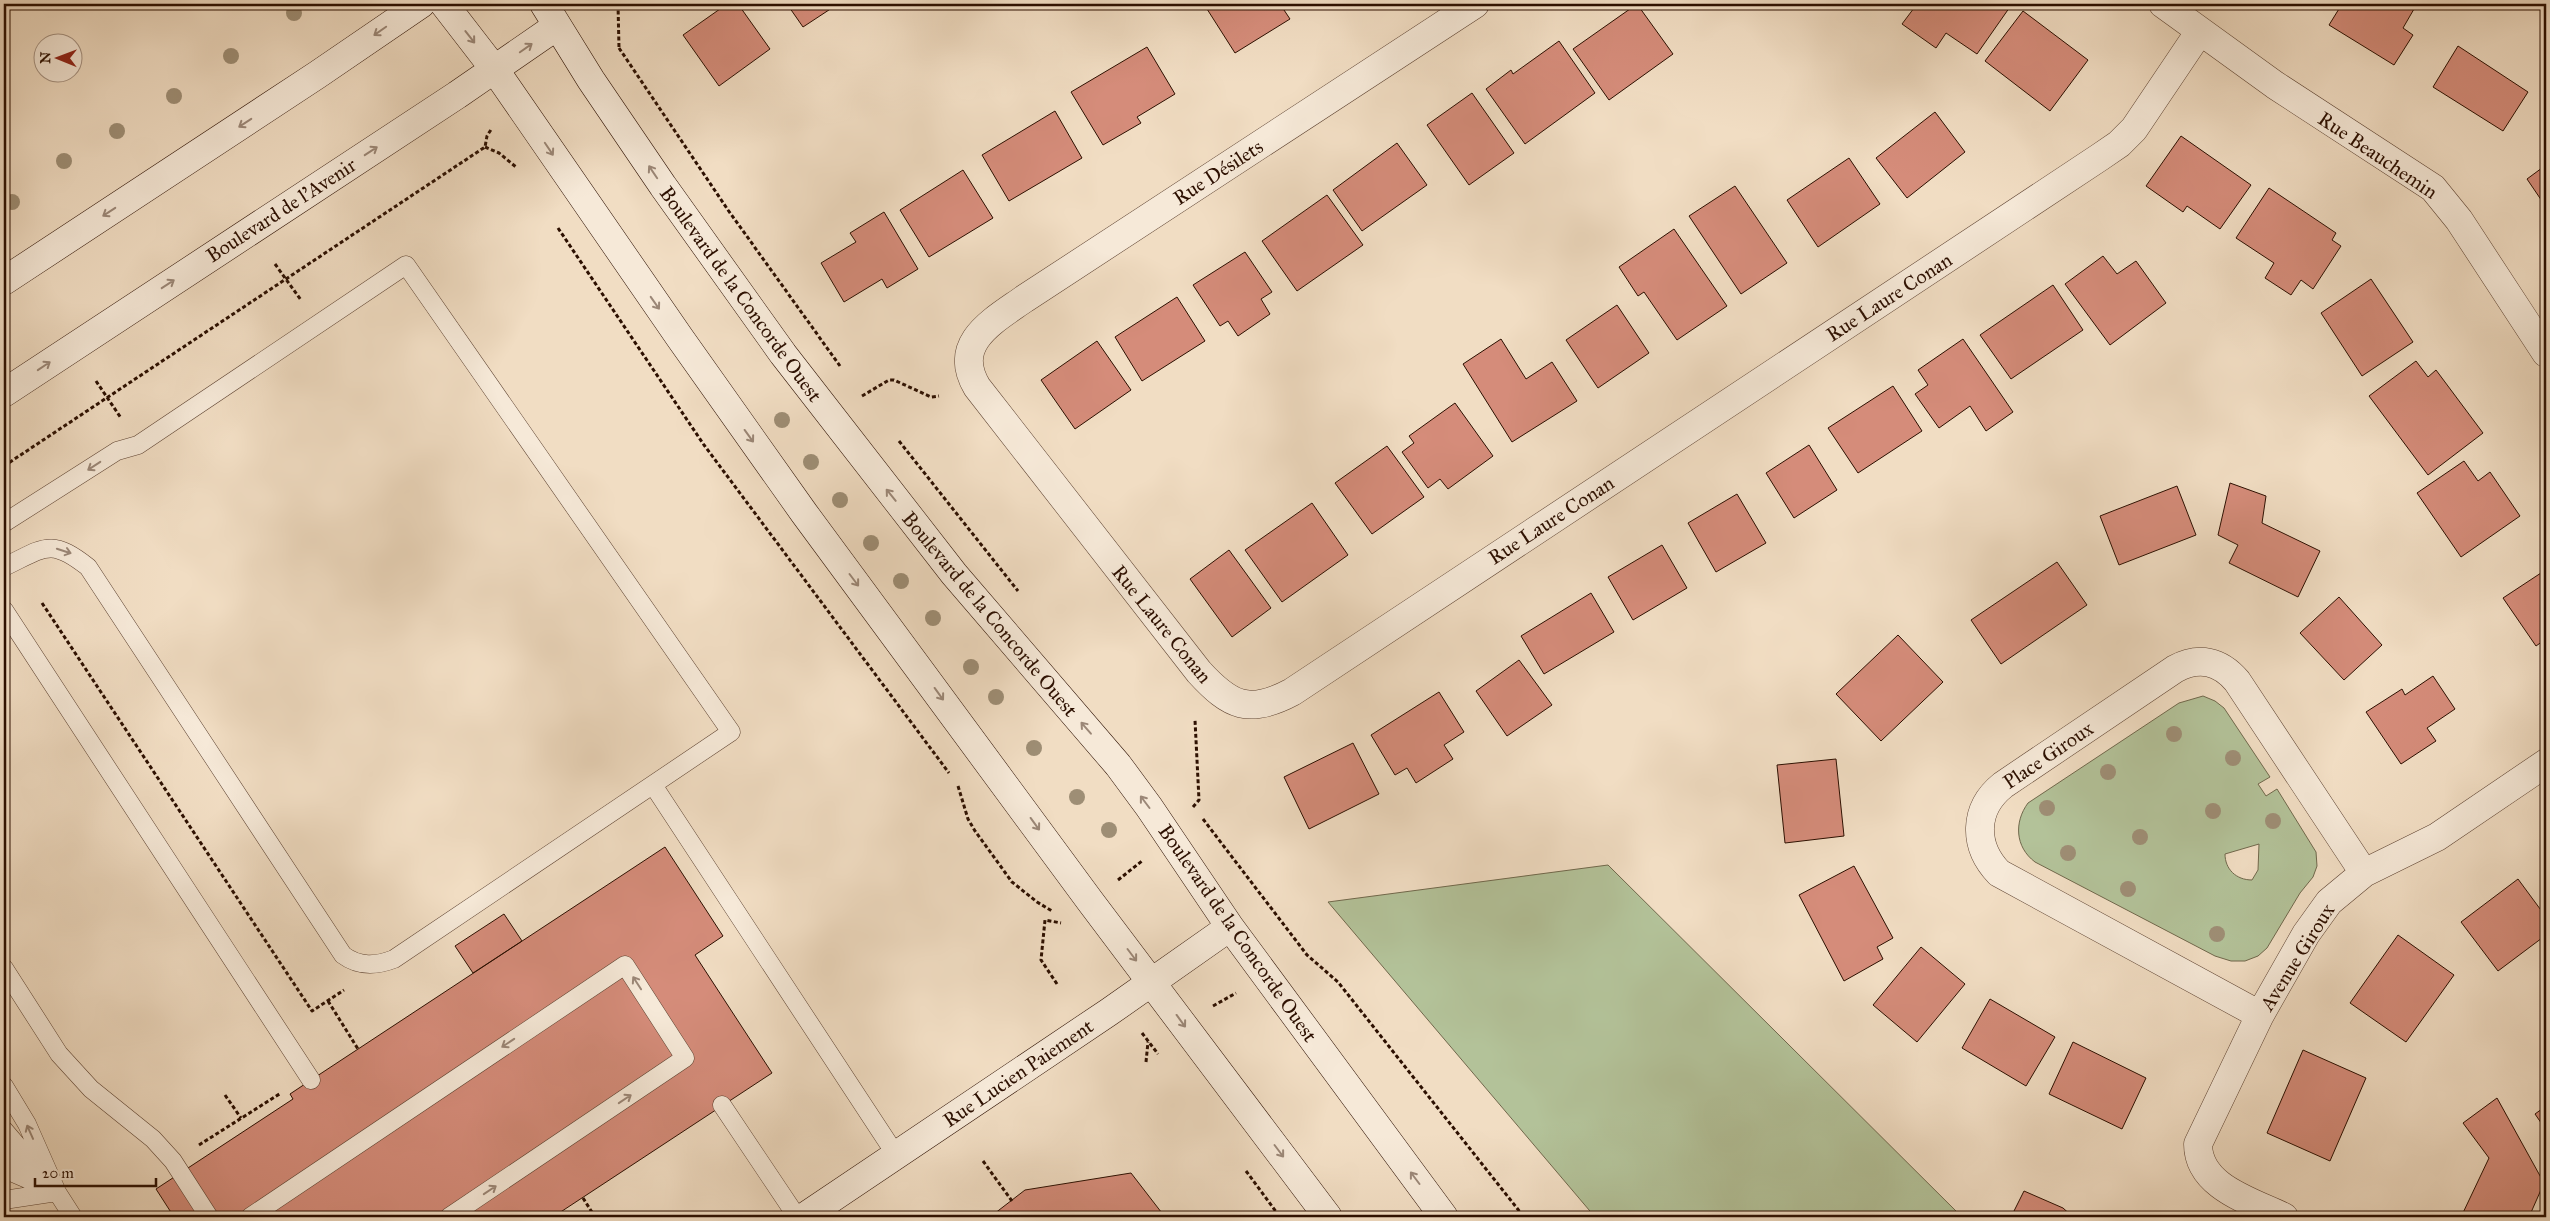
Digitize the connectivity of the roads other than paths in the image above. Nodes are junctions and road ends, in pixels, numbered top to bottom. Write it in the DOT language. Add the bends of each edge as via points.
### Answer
graph roads {
  1 [pos="421,4"];
  2 [pos="444,4"];
  3 [pos="1475,4"];
  4 [pos="2162,4"];
  5 [pos="550,15"];
  6 [pos="2200,31"];
  7 [pos="495,70"];
  8 [pos="4,281"];
  9 [pos="971,350"];
  10 [pos="2546,353"];
  11 [pos="4,393"];
  12 [pos="4,524"];
  13 [pos="4,567"];
  14 [pos="4,610"];
  15 [pos="2546,763"];
  16 [pos="653,785"];
  17 [pos="2364,873"];
  18 [pos="1230,927"];
  19 [pos="4,968"];
  20 [pos="1152,982"];
  21 [pos="2260,1015"];
  22 [pos="311,1080"];
  23 [pos="4,1086"];
  24 [pos="722,1105"];
  25 [pos="4,1130"];
  26 [pos="4,1151"];
  27 [pos="896,1155"];
  28 [pos="4,1162"];
  29 [pos="4,1169"];
  30 [pos="4,1182"];
  31 [pos="4,1191"];
  32 [pos="57,1192"];
  33 [pos="4,1200"];
  34 [pos="73,1217"];
  35 [pos="209,1217"];
  36 [pos="250,1217"];
  37 [pos="450,1217"];
  38 [pos="797,1217"];
  39 [pos="804,1217"];
  40 [pos="1328,1217"];
  41 [pos="1444,1217"];
  42 [pos="2284,1217"];
  1 -- 8 [label="street, one-way"];
  2 -- 7 [label="street, one-way"];
  3 -- 9 [label="street, Rue Désilets" via="1001,315 980,332"];
  4 -- 6 [label="street, Rue Beauchemin"];
  7 -- 5 [label="street, Boulevard de l'Avenir, one-way"];
  18 -- 5 [label="street, Boulevard de la Concorde Ouest, one-way" via="1123,772 954,574 783,354 663,186"];
  6 -- 9 [label="street, Rue Laure Conan" via="2145,114 2119,144 1292,692 1263,704 1233,702 1199,672 977,387 970,373"];
  6 -- 10 [label="street, Rue Beauchemin" via="2305,105 2433,188 2459,220"];
  11 -- 7 [label="street, Boulevard de l'Avenir, one-way"];
  7 -- 20 [label="street, one-way" via="674,331 804,513"];
  16 -- 12 [label="lane, one-way" via="731,732 406,265 138,445 117,451"];
  13 -- 16 [label="lane, one-way" via="47,547 68,551 88,567 342,955 350,961 371,965 394,959"];
  14 -- 22 [label="lane"];
  15 -- 17 [label="street, Avenue Giroux" via="2437,837"];
  16 -- 27 [label="lane"];
  17 -- 21 [label="street, Avenue Giroux" via="2342,889 2318,915"];
  17 -- 21 [label="street, Place Giroux" via="2238,681 2223,667 2203,661 2175,669 2003,785 1987,802 1979,822 1980,845 1999,873"];
  18 -- 20 [label="street, Rue Lucien Paiement"];
  41 -- 18 [label="street, Boulevard de la Concorde Ouest, one-way"];
  19 -- 35 [label="lane" via="59,1054 91,1089 153,1139 173,1161"];
  20 -- 27 [label="street, Rue Lucien Paiement"];
  20 -- 40 [label="street, one-way"];
  21 -- 42 [label="street, Avenue Giroux" via="2200,1136 2198,1153 2213,1180"];
  32 -- 23 [label="lane, one-way" via="27,1124"];
  24 -- 38 [label="lane"];
  25 -- 32 [label="lane"];
  26 -- 32 [label="lane"];
  27 -- 39 [label="street, Rue Lucien Paiement"];
  28 -- 32 [label="lane"];
  29 -- 32 [label="lane"];
  30 -- 32 [label="lane"];
  31 -- 32 [label="lane"];
  32 -- 33 [label="lane"];
  32 -- 34 [label="lane"];
  37 -- 36 [label="lane, one-way" via="686,1058 625,965"];
}
